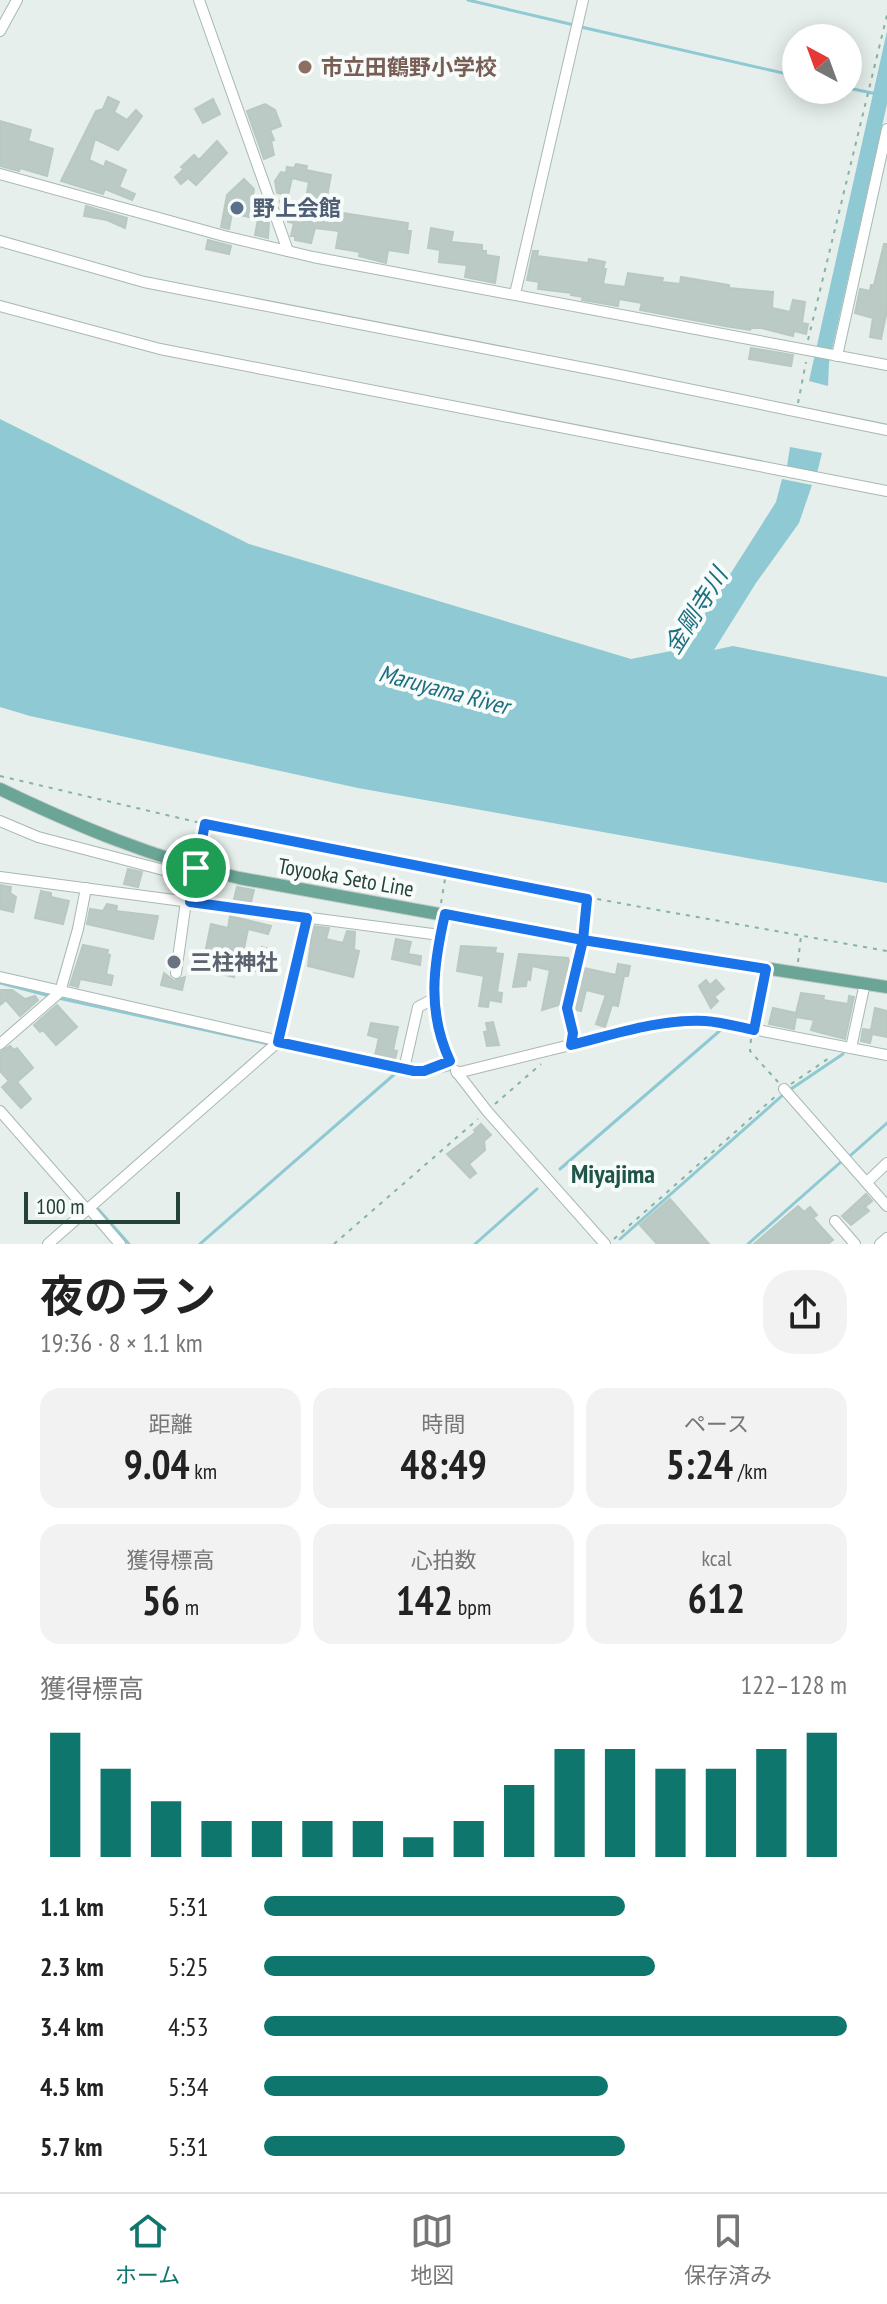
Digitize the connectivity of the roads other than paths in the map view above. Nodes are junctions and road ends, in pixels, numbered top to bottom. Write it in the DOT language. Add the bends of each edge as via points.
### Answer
graph roads {
  1 [pos="17,0"];
  2 [pos="199,0"];
  3 [pos="583,0"];
  4 [pos="0,31"];
  5 [pos="887,129"];
  6 [pos="0,174"];
  7 [pos="0,241"];
  8 [pos="288,251"];
  9 [pos="515,294"];
  10 [pos="0,306"];
  11 [pos="836,355"];
  12 [pos="887,365"];
  13 [pos="887,430"];
  14 [pos="887,491"];
  15 [pos="0,789"];
  16 [pos="0,821"];
  17 [pos="195,873"];
  18 [pos="0,877"];
  19 [pos="86,888"];
  20 [pos="188,901"];
  21 [pos="442,914"];
  22 [pos="307,918"];
  23 [pos="440,935"];
  24 [pos="766,969"];
  25 [pos="176,973"];
  26 [pos="0,977"];
  27 [pos="865,983"];
  28 [pos="887,987"];
  29 [pos="60,992"];
  30 [pos="433,999"];
  31 [pos="754,1028"];
  32 [pos="278,1042"];
  33 [pos="0,1044"];
  34 [pos="852,1044"];
  35 [pos="887,1055"];
  36 [pos="454,1068"];
  37 [pos="404,1069"];
  38 [pos="784,1089"];
  39 [pos="0,1111"];
  40 [pos="887,1163"];
  41 [pos="867,1182"];
  42 [pos="887,1206"];
  43 [pos="88,1209"];
  44 [pos="835,1221"];
  45 [pos="887,1238"];
  46 [pos="48,1244"];
  47 [pos="120,1244"];
  48 [pos="607,1244"];
  49 [pos="855,1244"];
  50 [pos="880,1244"];
  1 -- 4 [label="street"];
  2 -- 8 [label="street"];
  3 -- 9 [label="street"];
  5 -- 11 [label="street"];
  6 -- 8 [label="street"];
  7 -- 13 [label="street" via="144,282"];
  8 -- 9 [label="street"];
  9 -- 11 [label="street"];
  10 -- 14 [label="street" via="160,349"];
  11 -- 12 [label="street"];
  15 -- 17 [label="main road, Toyooka Seto Line"];
  16 -- 17 [label="street" via="38,837"];
  17 -- 20 [label="street"];
  17 -- 21 [label="main road, Toyooka Seto Line"];
  18 -- 19 [label="street"];
  19 -- 20 [label="street"];
  19 -- 29 [label="street"];
  20 -- 22 [label="street"];
  20 -- 25 [label="street"];
  21 -- 23 [label="street"];
  21 -- 24 [label="main road, Toyooka Seto Line"];
  22 -- 23 [label="street"];
  22 -- 32 [label="street"];
  23 -- 30 [label="street"];
  24 -- 27 [label="main road, Toyooka Seto Line"];
  24 -- 31 [label="street"];
  26 -- 29 [label="street"];
  27 -- 28 [label="main road, Toyooka Seto Line"];
  27 -- 34 [label="street"];
  29 -- 32 [label="street"];
  29 -- 33 [label="street"];
  30 -- 36 [label="street" via="436,1023"];
  30 -- 37 [label="street" via="418,1007"];
  31 -- 34 [label="street"];
  31 -- 36 [label="street" via="675,1022"];
  32 -- 37 [label="street"];
  32 -- 43 [label="street"];
  34 -- 35 [label="street"];
  36 -- 37 [label="street"];
  36 -- 48 [label="street" via="483,1114"];
  38 -- 41 [label="street"];
  39 -- 43 [label="street"];
  40 -- 41 [label="street"];
  41 -- 42 [label="street"];
  43 -- 46 [label="street"];
  43 -- 47 [label="street"];
  44 -- 49 [label="street"];
  45 -- 50 [label="street"];
}
